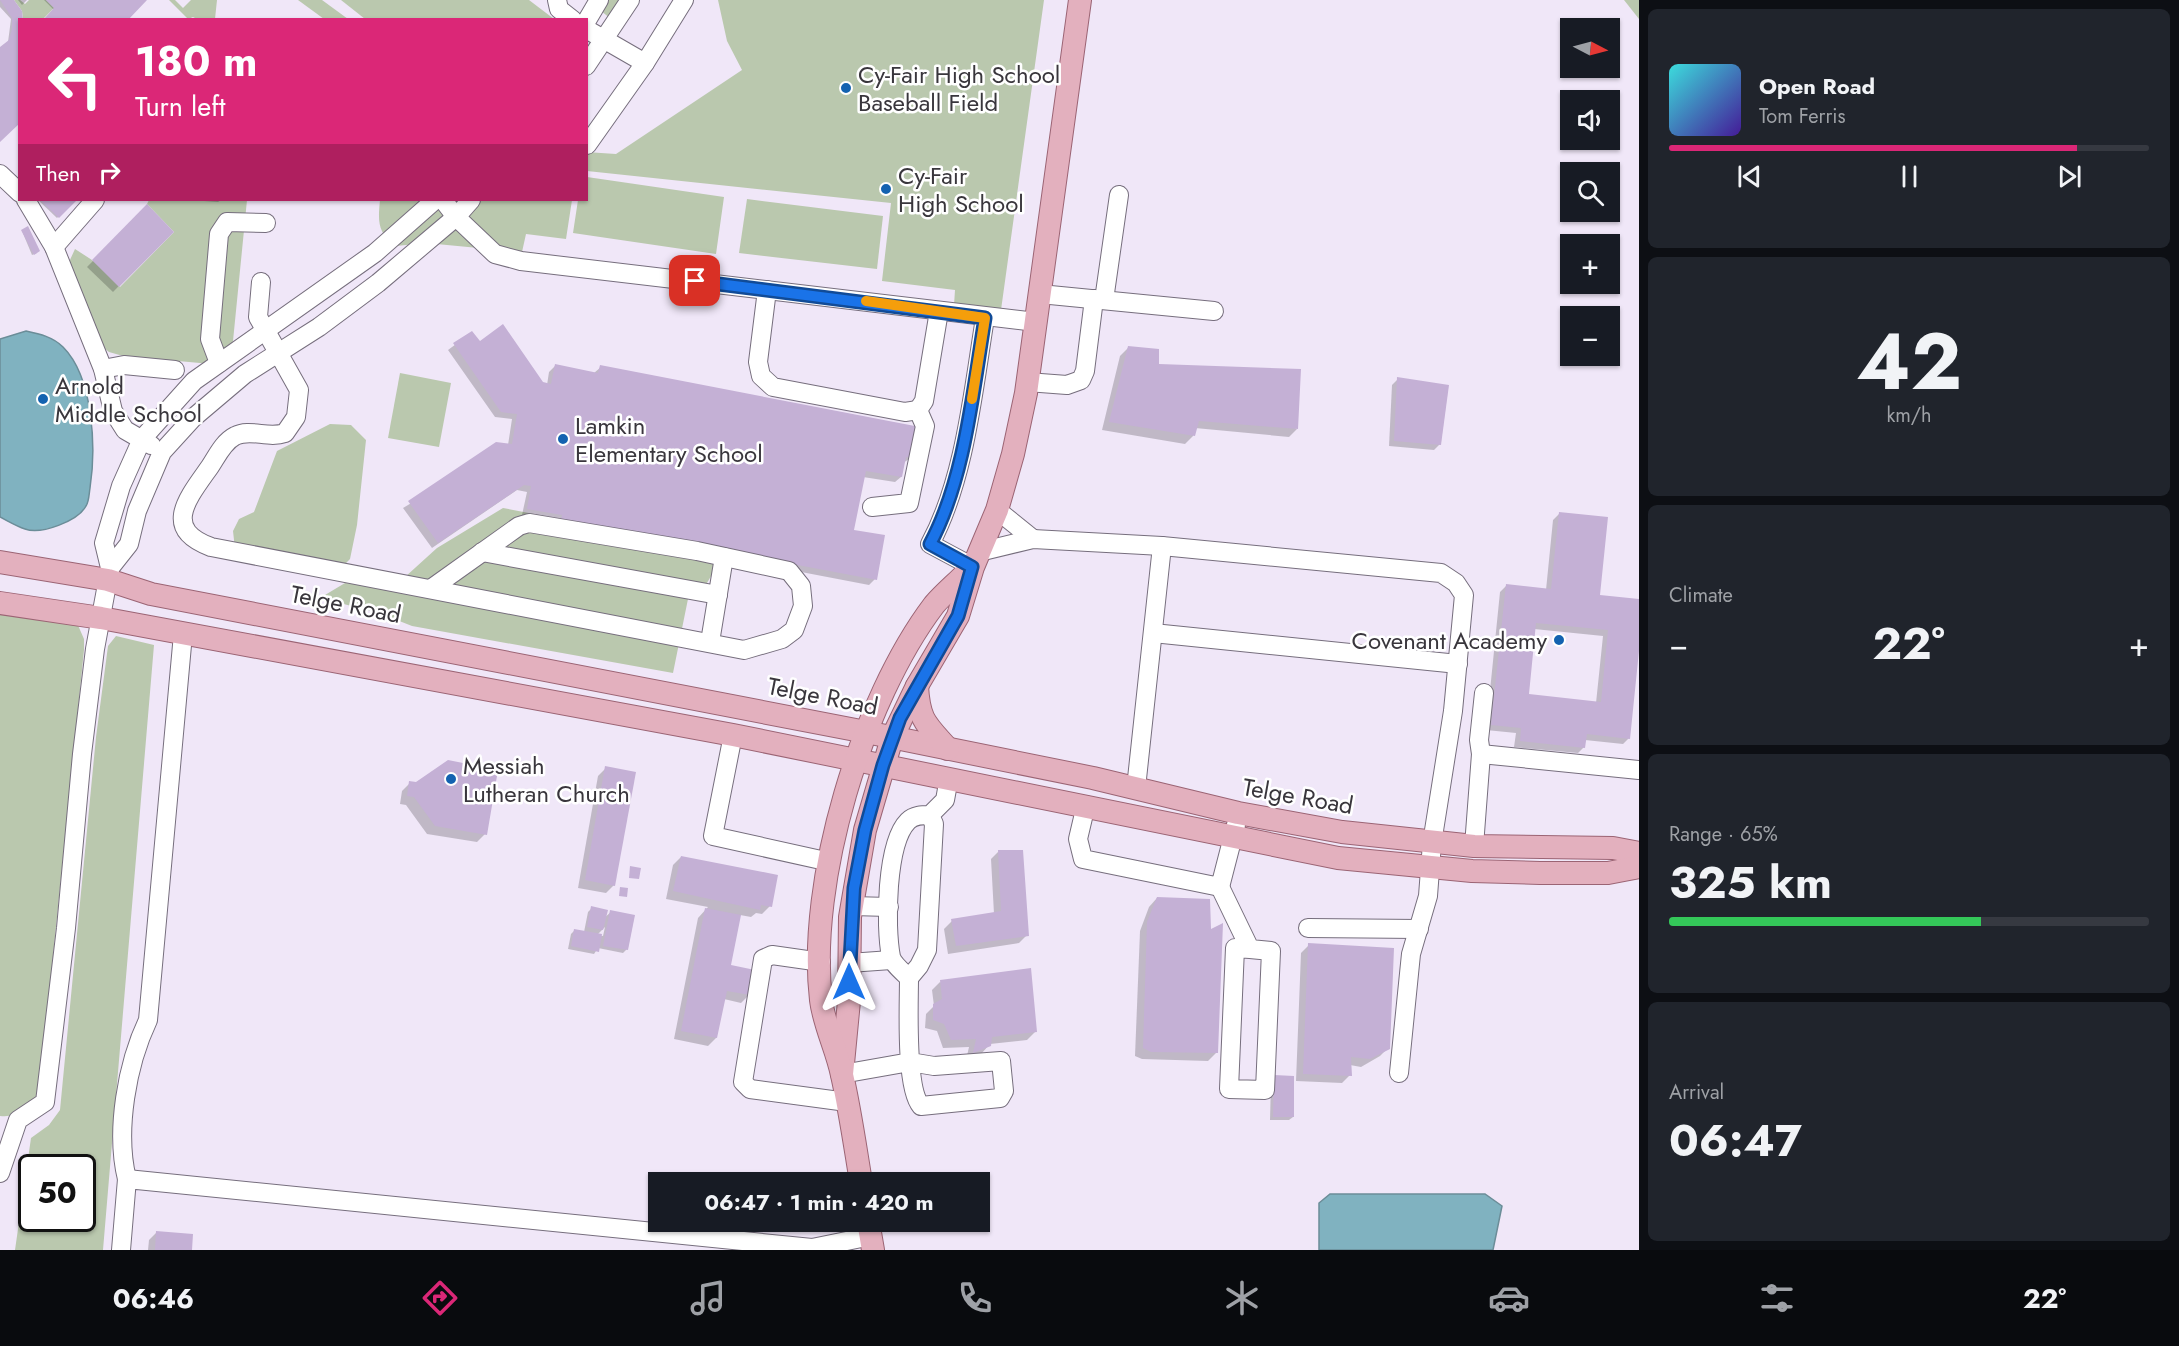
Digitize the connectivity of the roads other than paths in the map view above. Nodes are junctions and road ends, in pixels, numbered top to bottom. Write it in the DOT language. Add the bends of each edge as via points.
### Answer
graph roads {
  1 [pos="557,0"];
  2 [pos="599,0"];
  3 [pos="630,0"];
  4 [pos="684,0"];
  5 [pos="1080,0"];
  6 [pos="570,18"];
  7 [pos="588,19"];
  8 [pos="588,30"];
  9 [pos="605,42"];
  10 [pos="588,63"];
  11 [pos="645,63"];
  12 [pos="588,144"];
  13 [pos="0,174"];
  14 [pos="18,191"];
  15 [pos="1119,195"];
  16 [pos="27,201"];
  17 [pos="94,201"];
  18 [pos="434,201"];
  19 [pos="444,201"];
  20 [pos="470,201"];
  21 [pos="456,217"];
  22 [pos="266,223"];
  23 [pos="54,247"];
  24 [pos="261,282"];
  25 [pos="767,290"];
  26 [pos="1040,294"];
  27 [pos="1099,300"];
  28 [pos="939,311"];
  29 [pos="1214,311"];
  30 [pos="985,318"];
  31 [pos="1036,322"];
  32 [pos="265,330"];
  33 [pos="278,352"];
  34 [pos="219,363"];
  35 [pos="103,369"];
  36 [pos="175,370"];
  37 [pos="1027,382"];
  38 [pos="918,410"];
  39 [pos="142,439"];
  40 [pos="162,452"];
  41 [pos="872,507"];
  42 [pos="997,510"];
  43 [pos="1032,539"];
  44 [pos="1162,546"];
  45 [pos="482,552"];
  46 [pos="724,556"];
  47 [pos="976,559"];
  48 [pos="0,562"];
  49 [pos="109,574"];
  50 [pos="432,588"];
  51 [pos="718,595"];
  52 [pos="0,603"];
  53 [pos="101,618"];
  54 [pos="1153,633"];
  55 [pos="183,634"];
  56 [pos="361,635"];
  57 [pos="710,642"];
  58 [pos="1458,664"];
  59 [pos="354,666"];
  60 [pos="917,686"];
  61 [pos="1484,693"];
  62 [pos="866,732"];
  63 [pos="733,735"];
  64 [pos="892,738"];
  65 [pos="948,749"];
  66 [pos="1481,754"];
  67 [pos="856,759"];
  68 [pos="883,765"];
  69 [pos="1639,770"];
  70 [pos="949,778"];
  71 [pos="1136,788"];
  72 [pos="1086,806"];
  73 [pos="1238,813"];
  74 [pos="930,815"];
  75 [pos="1232,838"];
  76 [pos="1432,843"];
  77 [pos="1474,846"];
  78 [pos="1639,853"];
  79 [pos="830,862"];
  80 [pos="1639,867"];
  81 [pos="1430,868"];
  82 [pos="1220,887"];
  83 [pos="852,906"];
  84 [pos="888,907"];
  85 [pos="1308,928"];
  86 [pos="1419,929"];
  87 [pos="1250,949"];
  88 [pos="891,960"];
  89 [pos="821,962"];
  90 [pos="849,963"];
  91 [pos="909,978"];
  92 [pos="910,1062"];
  93 [pos="1399,1073"];
  94 [pos="842,1074"];
  95 [pos="847,1102"];
  96 [pos="9,1121"];
  97 [pos="859,1172"];
  98 [pos="0,1173"];
  99 [pos="127,1179"];
  100 [pos="870,1236"];
  101 [pos="121,1250"];
  1 -- 6 [label="lane" via="559,9"];
  2 -- 7 [label="lane"];
  3 -- 9 [label="lane"];
  4 -- 11 [label="lane"];
  5 -- 26 [label="main road"];
  8 -- 9 [label="lane"];
  9 -- 10 [label="lane"];
  9 -- 11 [label="lane"];
  11 -- 12 [label="lane"];
  13 -- 14 [label="lane"];
  15 -- 27 [label="lane"];
  16 -- 23 [label="lane"];
  17 -- 23 [label="lane"];
  18 -- 32 [label="lane" via="375,253"];
  19 -- 21 [label="lane"];
  20 -- 21 [label="lane"];
  21 -- 25 [label="lane" via="495,254 521,261"];
  21 -- 33 [label="lane" via="378,283"];
  22 -- 34 [label="lane" via="227,222 219,234 210,339"];
  23 -- 35 [label="lane"];
  24 -- 32 [label="lane" via="258,316"];
  25 -- 28 [label="lane"];
  25 -- 38 [label="lane" via="758,362 760,376 773,387 905,412"];
  26 -- 27 [label="lane"];
  26 -- 31 [label="main road"];
  27 -- 29 [label="lane"];
  27 -- 37 [label="lane" via="1081,380 1067,385"];
  28 -- 30 [label="lane"];
  28 -- 38 [label="lane" via="924,401"];
  30 -- 31 [label="lane"];
  30 -- 47 [label="lane" via="956,471 941,523 930,544"];
  31 -- 37 [label="main road"];
  32 -- 33 [label="lane"];
  32 -- 34 [label="lane"];
  33 -- 40 [label="lane" via="218,394"];
  33 -- 50 [label="lane" via="299,390 296,417 285,433 247,433 225,444 185,504 182,517 189,537 211,547"];
  34 -- 39 [label="lane" via="194,381"];
  35 -- 36 [label="lane" via="124,365"];
  35 -- 39 [label="lane" via="113,411 125,430"];
  37 -- 42 [label="main road"];
  38 -- 41 [label="lane" via="925,426 909,503"];
  39 -- 40 [label="lane"];
  39 -- 49 [label="lane" via="121,486 104,543"];
  40 -- 49 [label="lane" via="137,511 129,544"];
  42 -- 43 [label="lane"];
  42 -- 47 [label="main road"];
  43 -- 44 [label="lane"];
  43 -- 47 [label="lane"];
  44 -- 54 [label="lane"];
  44 -- 58 [label="lane" via="1441,573 1456,583 1464,595"];
  45 -- 46 [label="lane" via="529,523"];
  45 -- 50 [label="lane"];
  45 -- 51 [label="lane"];
  46 -- 51 [label="lane"];
  46 -- 57 [label="lane" via="789,571 801,586 804,606 794,630 782,639 744,650"];
  47 -- 60 [label="main road" via="958,616"];
  47 -- 62 [label="main road" via="934,605 891,677"];
  48 -- 49 [label="main road, Telge Road"];
  49 -- 53 [label="lane"];
  49 -- 56 [label="main road, Telge Road" via="151,594"];
  50 -- 57 [label="lane"];
  51 -- 57 [label="lane"];
  52 -- 53 [label="main road"];
  53 -- 55 [label="main road"];
  53 -- 96 [label="lane" via="82,754 45,1102"];
  54 -- 58 [label="lane"];
  54 -- 71 [label="lane"];
  55 -- 59 [label="main road"];
  55 -- 99 [label="lane" via="148,1020 136,1046 126,1099 123,1154"];
  56 -- 59 [label="main road"];
  56 -- 62 [label="main road, Telge Road"];
  58 -- 76 [label="lane"];
  59 -- 63 [label="main road"];
  60 -- 64 [label="main road"];
  60 -- 65 [label="main road" via="918,711"];
  61 -- 66 [label="lane"];
  62 -- 64 [label="main road, Telge Road"];
  62 -- 67 [label="main road"];
  63 -- 67 [label="main road"];
  63 -- 79 [label="lane" via="713,836"];
  64 -- 65 [label="main road, Telge Road"];
  64 -- 68 [label="main road"];
  65 -- 71 [label="main road, Telge Road"];
  66 -- 69 [label="lane"];
  66 -- 77 [label="lane"];
  67 -- 68 [label="main road"];
  67 -- 79 [label="main road"];
  68 -- 70 [label="main road"];
  68 -- 83 [label="main road" via="865,830"];
  70 -- 72 [label="main road"];
  70 -- 74 [label="lane" via="945,800"];
  71 -- 73 [label="main road, Telge Road"];
  72 -- 75 [label="main road"];
  72 -- 82 [label="lane" via="1078,839 1083,859"];
  73 -- 75 [label="lane"];
  73 -- 76 [label="main road, Telge Road"];
  74 -- 84 [label="lane" via="918,814 908,821 895,842"];
  74 -- 91 [label="lane" via="934,824 927,951"];
  75 -- 81 [label="main road" via="1338,858"];
  75 -- 82 [label="lane"];
  76 -- 77 [label="main road, Telge Road"];
  76 -- 81 [label="lane"];
  77 -- 78 [label="main road, Telge Road" via="1613,848"];
  79 -- 89 [label="main road"];
  80 -- 81 [label="main road" via="1608,873"];
  81 -- 86 [label="lane" via="1428,896"];
  82 -- 87 [label="lane"];
  83 -- 84 [label="lane"];
  83 -- 90 [label="main road"];
  84 -- 88 [label="lane"];
  85 -- 86 [label="lane"];
  86 -- 93 [label="lane" via="1408,978"];
  87 -- 87 [label="lane" via="1271,951 1265,1090 1229,1089 1235,948"];
  88 -- 90 [label="lane"];
  88 -- 91 [label="lane"];
  89 -- 94 [label="main road" via="821,1001"];
  89 -- 95 [label="lane" via="772,955 763,959 743,1082 750,1089"];
  90 -- 94 [label="main road"];
  91 -- 92 [label="lane"];
  92 -- 92 [label="lane" via="915,1100 921,1106 1000,1098 1004,1091 1001,1061 934,1066"];
  92 -- 94 [label="lane"];
  94 -- 95 [label="main road"];
  95 -- 97 [label="main road"];
  96 -- 98 [label="lane"];
  99 -- 100 [label="lane" via="812,1248"];
  99 -- 101 [label="lane"];
}
